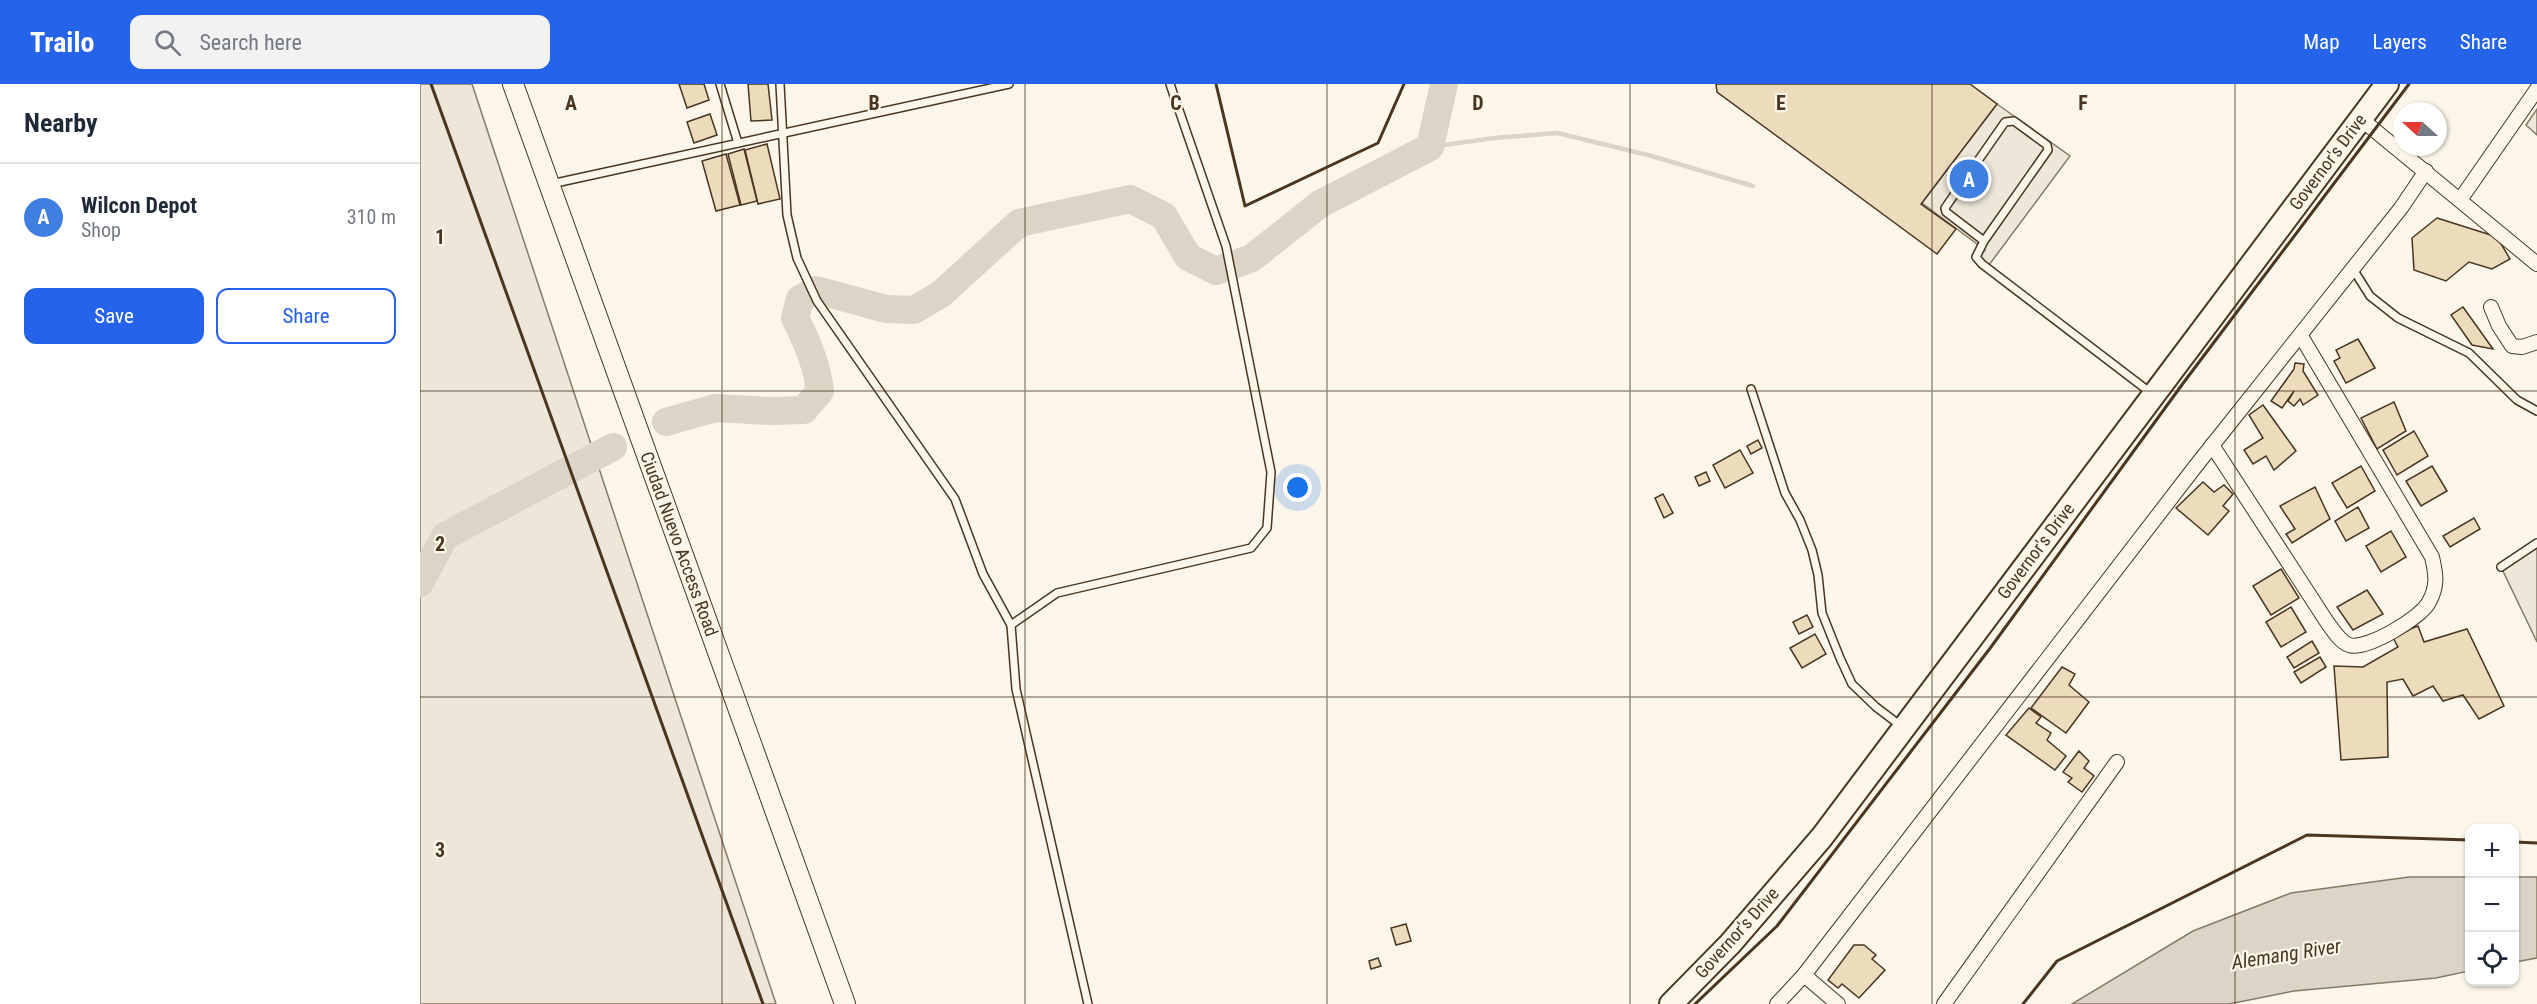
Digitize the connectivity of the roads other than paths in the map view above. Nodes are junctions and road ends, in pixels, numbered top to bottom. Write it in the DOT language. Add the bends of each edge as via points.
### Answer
graph roads {
  1 [pos="513,84"];
  2 [pos="720,84"];
  3 [pos="780,84"];
  4 [pos="1009,84"];
  5 [pos="1170,84"];
  6 [pos="2387,84"];
  7 [pos="2537,89"];
  8 [pos="2361,119"];
  9 [pos="781,134"];
  10 [pos="738,143"];
  11 [pos="2426,171"];
  12 [pos="550,184"];
  13 [pos="2460,200"];
  14 [pos="1984,241"];
  15 [pos="2537,264"];
  16 [pos="2353,269"];
  17 [pos="2492,308"];
  18 [pos="2301,336"];
  19 [pos="2537,342"];
  20 [pos="1751,389"];
  21 [pos="2154,394"];
  22 [pos="2537,411"];
  23 [pos="2212,445"];
  24 [pos="2537,543"];
  25 [pos="2501,567"];
  26 [pos="1011,625"];
  27 [pos="1904,728"];
  28 [pos="2117,762"];
  29 [pos="1804,975"];
  30 [pos="845,1004"];
  31 [pos="1088,1004"];
  32 [pos="1671,1004"];
  33 [pos="1777,1004"];
  34 [pos="1838,1004"];
  35 [pos="1944,1004"];
  1 -- 12 [label="street, Ciudad Nuevo Access Road"];
  2 -- 10 [label="lane"];
  3 -- 9 [label="lane"];
  4 -- 9 [label="lane"];
  5 -- 26 [label="lane" via="1226,246 1271,472 1267,528 1251,548 1057,592"];
  6 -- 8 [label="main road, Governor's Drive"];
  7 -- 13 [label="street"];
  8 -- 11 [label="street"];
  8 -- 21 [label="main road, Governor's Drive"];
  9 -- 10 [label="lane"];
  9 -- 26 [label="lane" via="787,215 797,258 811,289 955,499 983,574"];
  10 -- 12 [label="lane"];
  11 -- 13 [label="street"];
  11 -- 16 [label="street"];
  12 -- 30 [label="street, Ciudad Nuevo Access Road"];
  13 -- 15 [label="street"];
  14 -- 14 [label="lane" via="2048,150 2047,145 2014,121 2005,122 1945,208"];
  14 -- 21 [label="lane" via="1976,257 1982,264"];
  16 -- 18 [label="street"];
  16 -- 22 [label="lane" via="2370,296 2398,318 2469,353 2517,400"];
  17 -- 19 [label="street" via="2512,346"];
  18 -- 23 [label="street"];
  18 -- 23 [label="street" via="2432,557 2437,579 2429,604 2391,633 2357,647 2347,645 2327,622"];
  20 -- 27 [label="lane" via="1785,493 1812,550 1822,613 1844,667 1852,684"];
  21 -- 27 [label="main road, Governor's Drive"];
  23 -- 29 [label="street"];
  24 -- 25 [label="lane"];
  26 -- 31 [label="lane" via="1016,689"];
  27 -- 32 [label="main road, Governor's Drive" via="1822,837 1730,944"];
  28 -- 35 [label="street"];
  29 -- 33 [label="street"];
  29 -- 34 [label="street"];
}
